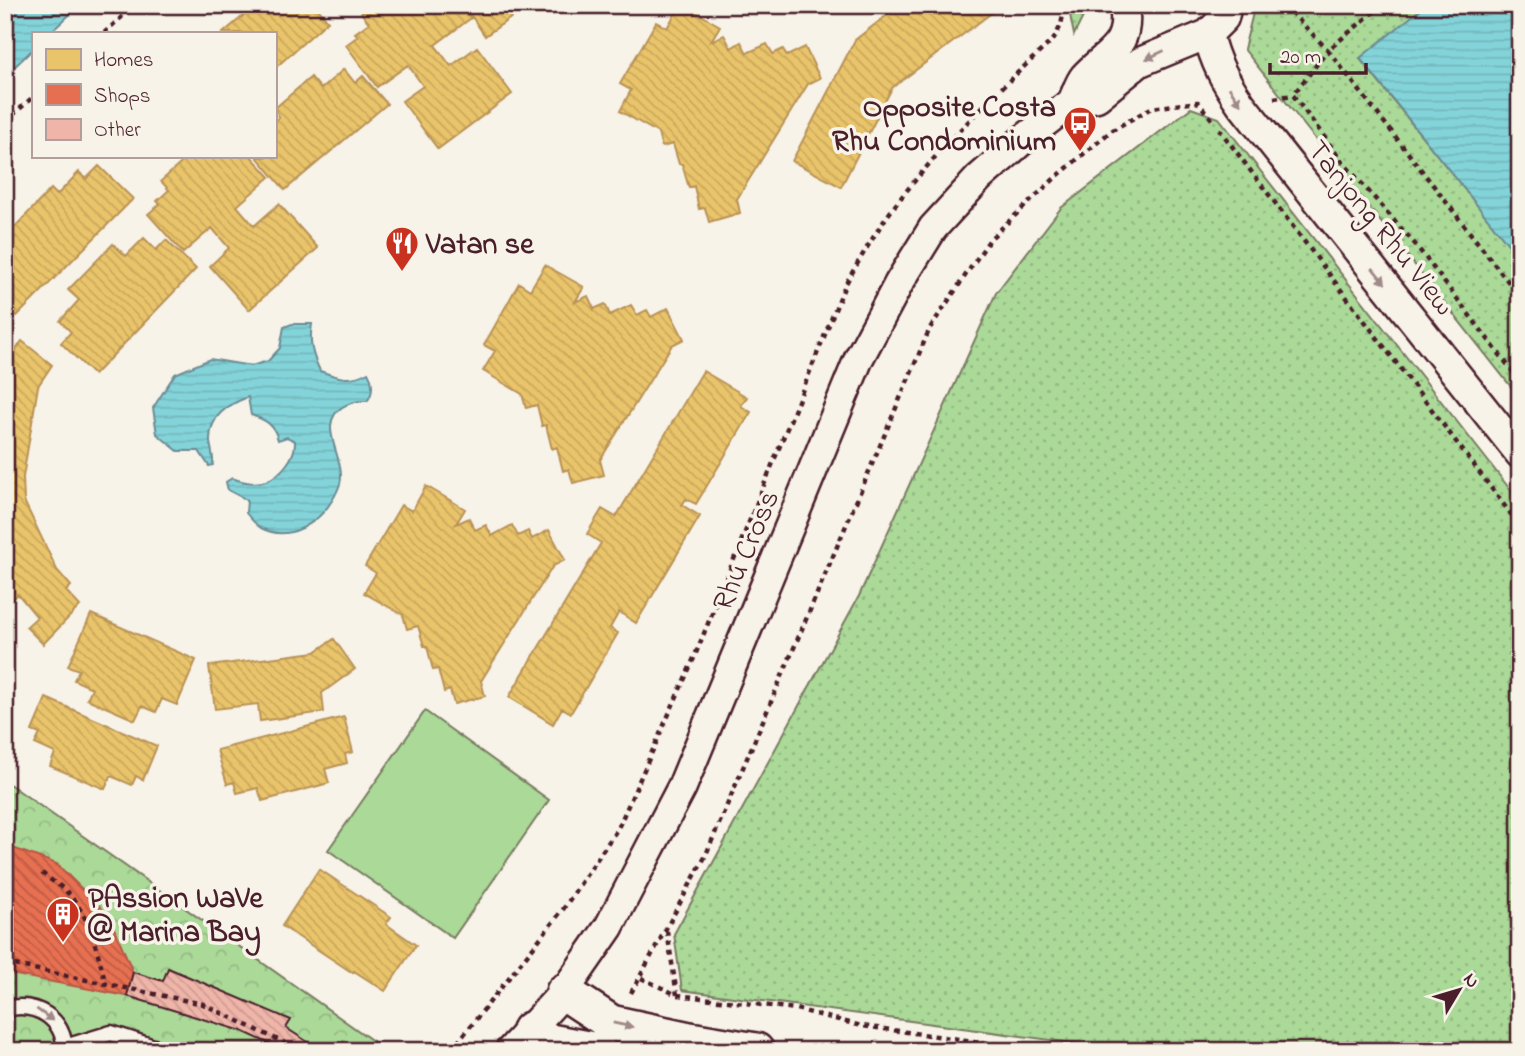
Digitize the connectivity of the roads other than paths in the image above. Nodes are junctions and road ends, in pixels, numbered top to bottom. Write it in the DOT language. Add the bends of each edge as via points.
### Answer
graph roads {
  1 [pos="1124,5"];
  2 [pos="1227,5"];
  3 [pos="1208,34"];
  4 [pos="1072,102"];
  5 [pos="1520,454"];
  6 [pos="564,992"];
  7 [pos="5,1009"];
  8 [pos="605,1037"];
  9 [pos="520,1041"];
  10 [pos="65,1049"];
  11 [pos="166,1051"];
  12 [pos="756,1051"];
  1 -- 4 [label="street, Rhu Cross" via="1127,23 1113,53 1083,78"];
  2 -- 3 [label="street" via="1224,18"];
  3 -- 4 [label="street, Rhu Cross, one-way" via="1140,62 1097,97"];
  3 -- 5 [label="street, Tanjong Rhu View, one-way" via="1214,60 1241,104"];
  4 -- 6 [label="street, Rhu Cross" via="979,178 933,228 899,283 859,358 682,787 609,928"];
  6 -- 8 [label="street"];
  6 -- 9 [label="street, Rhu Cross"];
  7 -- 10 [label="lane, one-way" via="16,1006 42,1011 62,1032"];
  8 -- 9 [label="street"];
  8 -- 12 [label="street, one-way" via="690,1040"];
  10 -- 11 [label="lane" via="111,1033"];
}
